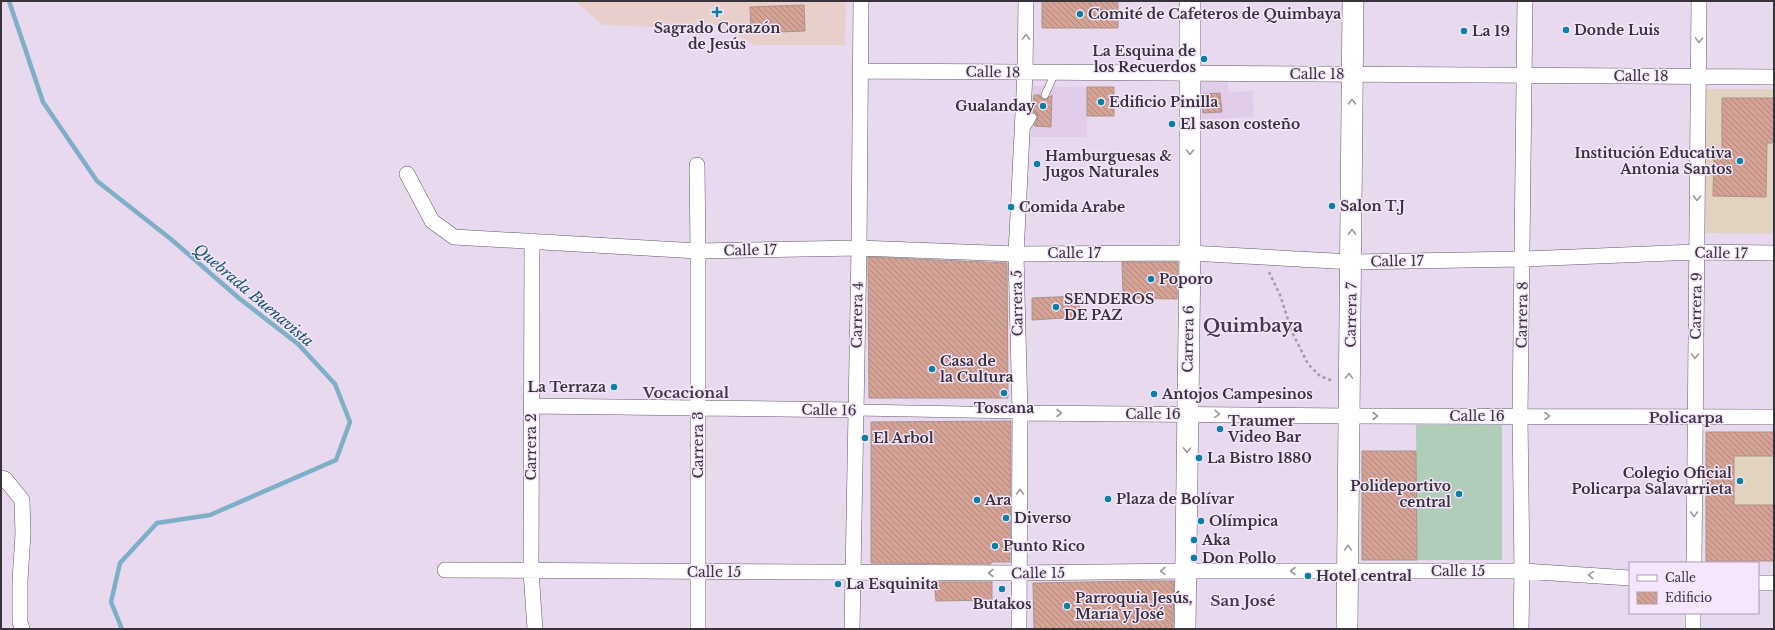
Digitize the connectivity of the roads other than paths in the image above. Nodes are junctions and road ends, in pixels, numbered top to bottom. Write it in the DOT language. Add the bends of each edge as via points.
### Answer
graph roads {
  1 [pos="861,1"];
  2 [pos="1026,1"];
  3 [pos="1190,1"];
  4 [pos="1354,1"];
  5 [pos="1526,1"];
  6 [pos="1699,1"];
  7 [pos="860,71"];
  8 [pos="1025,73"];
  9 [pos="1055,73"];
  10 [pos="1189,73"];
  11 [pos="1353,74"];
  12 [pos="1524,76"];
  13 [pos="1699,76"];
  14 [pos="1774,78"];
  15 [pos="1045,95"];
  16 [pos="1033,117"];
  17 [pos="1021,138"];
  18 [pos="697,165"];
  19 [pos="407,174"];
  20 [pos="532,241"];
  21 [pos="859,248"];
  22 [pos="698,251"];
  23 [pos="1696,252"];
  24 [pos="1190,253"];
  25 [pos="1774,253"];
  26 [pos="1016,254"];
  27 [pos="1522,259"];
  28 [pos="1352,262"];
  29 [pos="531,406"];
  30 [pos="698,408"];
  31 [pos="856,410"];
  32 [pos="1020,413"];
  33 [pos="1187,414"];
  34 [pos="1349,416"];
  35 [pos="1520,416"];
  36 [pos="1694,416"];
  37 [pos="1774,416"];
  38 [pos="1,478"];
  39 [pos="1694,562"];
  40 [pos="445,570"];
  41 [pos="531,571"];
  42 [pos="1185,571"];
  43 [pos="1348,571"];
  44 [pos="1522,571"];
  45 [pos="698,572"];
  46 [pos="854,573"];
  47 [pos="1019,573"];
  48 [pos="1629,578"];
  49 [pos="1759,583"];
  50 [pos="1774,583"];
  51 [pos="1693,614"];
  52 [pos="22,629"];
  53 [pos="535,629"];
  54 [pos="698,629"];
  55 [pos="852,629"];
  56 [pos="1019,629"];
  57 [pos="1185,629"];
  58 [pos="1347,629"];
  59 [pos="1521,629"];
  60 [pos="1693,629"];
  1 -- 7 [label="street, Carrera 4"];
  8 -- 2 [label="street, Carrera 5, one-way"];
  3 -- 10 [label="main road, Carrera 6"];
  4 -- 11 [label="main road, Carrera 7"];
  5 -- 12 [label="street, Carrera 8"];
  6 -- 13 [label="street, Carrera 9, one-way"];
  7 -- 8 [label="street, Calle 18"];
  7 -- 21 [label="street, Carrera 4"];
  8 -- 9 [label="street, Calle 18"];
  8 -- 17 [label="street, Carrera 5"];
  9 -- 10 [label="street, Calle 18"];
  9 -- 15 [label="lane"];
  10 -- 11 [label="street, Calle 18"];
  10 -- 24 [label="main road, Carrera 6, one-way"];
  11 -- 12 [label="street, Calle 18"];
  28 -- 11 [label="main road, Carrera 7, one-way"];
  12 -- 13 [label="street, Calle 18"];
  12 -- 27 [label="street, Carrera 8"];
  13 -- 14 [label="street, Calle 18"];
  13 -- 23 [label="street, Carrera 9, one-way"];
  16 -- 17 [label="lane"];
  17 -- 26 [label="street, Carrera 5"];
  18 -- 22 [label="street, Carrera 3"];
  19 -- 20 [label="street, Calle 17" via="432,221 454,237"];
  20 -- 22 [label="street, Calle 17"];
  20 -- 29 [label="street, Carrera 2"];
  21 -- 22 [label="street, Calle 17"];
  21 -- 26 [label="street, Calle 17"];
  21 -- 31 [label="street, Carrera 4"];
  22 -- 30 [label="street, Carrera 3"];
  23 -- 25 [label="street, Calle 17"];
  23 -- 27 [label="street, Calle 17"];
  23 -- 36 [label="street, Carrera 9, one-way"];
  24 -- 26 [label="street, Calle 17"];
  24 -- 28 [label="street, Calle 17"];
  24 -- 33 [label="main road, Carrera 6"];
  26 -- 32 [label="street, Carrera 5"];
  27 -- 28 [label="street, Calle 17"];
  27 -- 35 [label="street, Carrera 8"];
  34 -- 28 [label="main road, Carrera 7, one-way"];
  29 -- 30 [label="street, Calle 16"];
  29 -- 41 [label="street, Carrera 2"];
  30 -- 31 [label="street, Calle 16"];
  30 -- 45 [label="street, Carrera 3"];
  31 -- 32 [label="street, Calle 16"];
  31 -- 46 [label="street, Carrera 4"];
  32 -- 33 [label="street, Calle 16, one-way"];
  47 -- 32 [label="street, Carrera 5, one-way"];
  33 -- 34 [label="street, Calle 16, one-way"];
  33 -- 42 [label="main road, Carrera 6, one-way"];
  34 -- 35 [label="street, Calle 16, one-way"];
  43 -- 34 [label="main road, Carrera 7, one-way"];
  35 -- 36 [label="street, Calle 16, one-way"];
  35 -- 44 [label="street, Carrera 8"];
  36 -- 37 [label="street, Calle 16"];
  36 -- 39 [label="street, Carrera 9, one-way"];
  38 -- 52 [label="street" via="5,479 22,500"];
  40 -- 41 [label="street, Calle 15"];
  41 -- 45 [label="street, Calle 15"];
  41 -- 53 [label="street, Carrera 2"];
  43 -- 42 [label="street, Calle 15, one-way"];
  42 -- 47 [label="street, Calle 15, one-way"];
  42 -- 57 [label="main road, Carrera 6"];
  43 -- 44 [label="street, Calle 15"];
  43 -- 58 [label="main road, Carrera 7"];
  48 -- 44 [label="street, Calle 15, one-way"];
  44 -- 59 [label="street, Carrera 8"];
  45 -- 46 [label="street, Calle 15"];
  45 -- 54 [label="street, Carrera 3"];
  47 -- 46 [label="street, Calle 15, one-way"];
  46 -- 55 [label="street, Carrera 4"];
  47 -- 56 [label="street, Carrera 5"];
  49 -- 50 [label="street"];
  51 -- 60 [label="street"];
}
